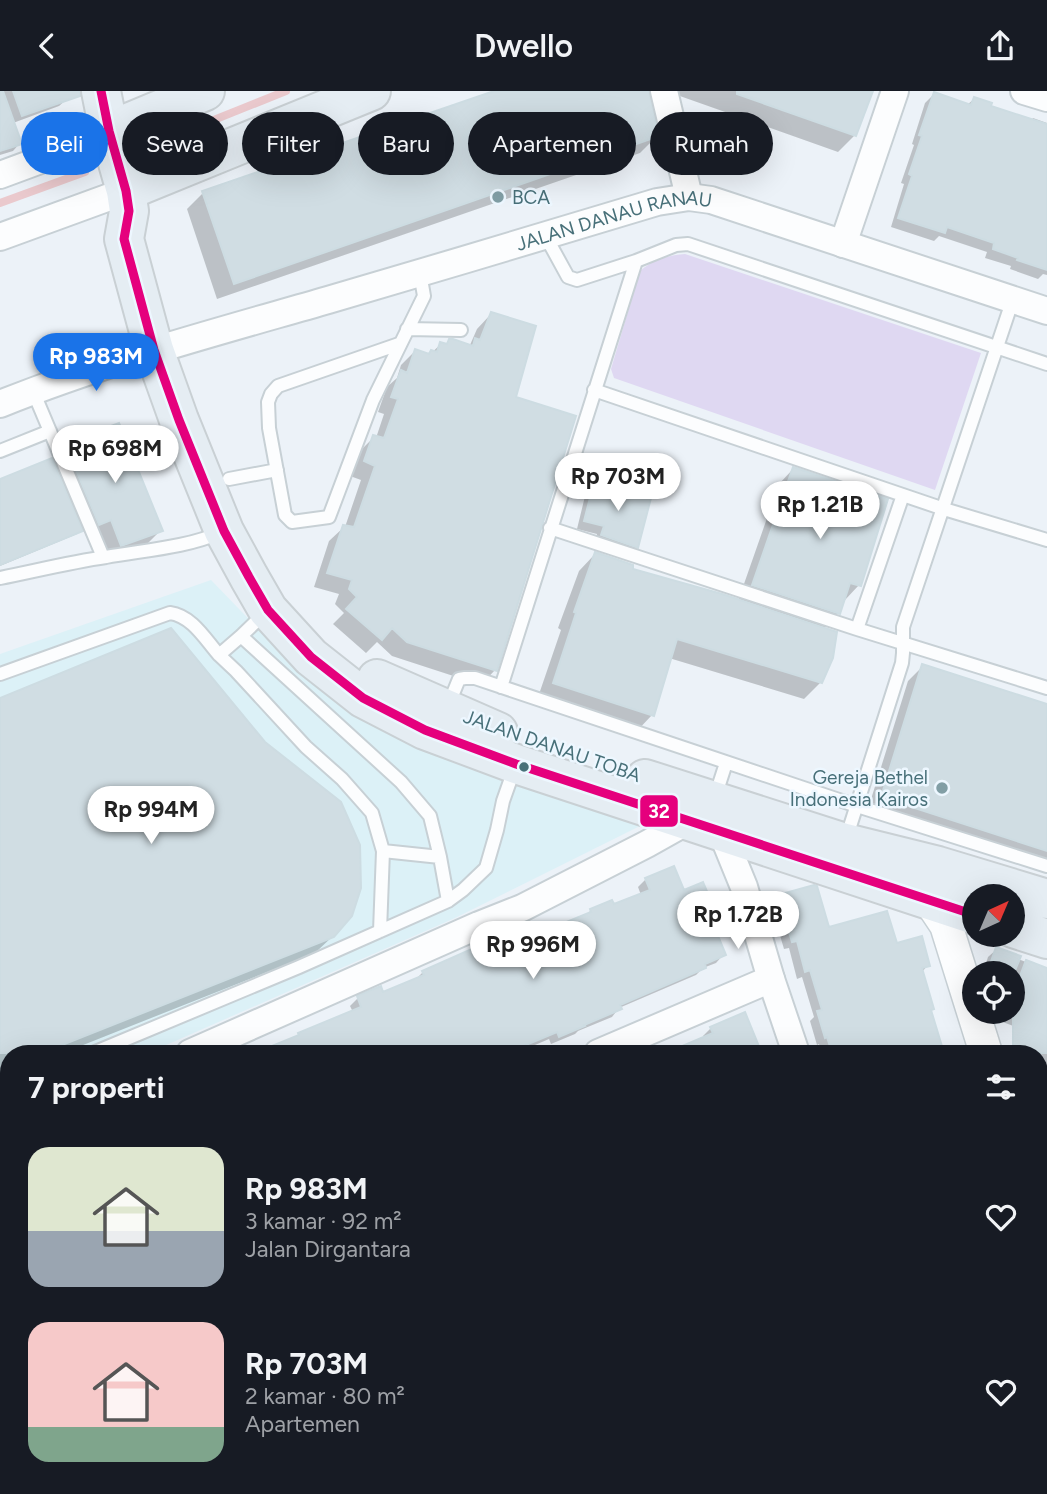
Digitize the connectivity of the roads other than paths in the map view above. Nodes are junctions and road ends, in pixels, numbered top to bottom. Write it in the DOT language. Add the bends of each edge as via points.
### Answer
graph roads {
  1 [pos="101,91"];
  2 [pos="205,91"];
  3 [pos="371,91"];
  4 [pos="664,91"];
  5 [pos="895,91"];
  6 [pos="98,112"];
  7 [pos="108,132"];
  8 [pos="108,161"];
  9 [pos="21,167"];
  10 [pos="0,175"];
  11 [pos="126,193"];
  12 [pos="689,197"];
  13 [pos="545,235"];
  14 [pos="0,237"];
  15 [pos="843,244"];
  16 [pos="636,261"];
  17 [pos="420,274"];
  18 [pos="1013,299"];
  19 [pos="1047,311"];
  20 [pos="407,329"];
  21 [pos="461,330"];
  22 [pos="399,344"];
  23 [pos="166,347"];
  24 [pos="997,347"];
  25 [pos="1047,364"];
  26 [pos="594,390"];
  27 [pos="33,391"];
  28 [pos="0,404"];
  29 [pos="50,431"];
  30 [pos="0,451"];
  31 [pos="277,470"];
  32 [pos="229,479"];
  33 [pos="903,495"];
  34 [pos="944,509"];
  35 [pos="550,528"];
  36 [pos="224,531"];
  37 [pos="1047,540"];
  38 [pos="103,557"];
  39 [pos="0,578"];
  40 [pos="254,623"];
  41 [pos="857,629"];
  42 [pos="904,644"];
  43 [pos="219,655"];
  44 [pos="0,674"];
  45 [pos="501,687"];
  46 [pos="1047,688"];
  47 [pos="446,709"];
  48 [pos="726,763"];
  49 [pos="516,764"];
  50 [pos="857,806"];
  51 [pos="708,818"];
  52 [pos="845,843"];
  53 [pos="383,851"];
  54 [pos="440,857"];
  55 [pos="1047,866"];
  56 [pos="934,883"];
  57 [pos="1047,899"];
  58 [pos="448,901"];
  59 [pos="962,905"];
  60 [pos="380,931"];
  61 [pos="1026,932"];
  62 [pos="1047,939"];
  63 [pos="771,979"];
  64 [pos="112,1045"];
  65 [pos="208,1045"];
  66 [pos="617,1045"];
  67 [pos="793,1045"];
  68 [pos="984,1045"];
  1 -- 6 [label="main road, JALAN DANAU TOBA"];
  2 -- 7 [label="main road"];
  3 -- 11 [label="main road"];
  4 -- 12 [label="street"];
  5 -- 15 [label="street"];
  8 -- 11 [label="main road, JALAN DANAU TOBA"];
  9 -- 10 [label="street"];
  11 -- 14 [label="street"];
  11 -- 23 [label="main road, JALAN DANAU TOBA" via="146,235"];
  12 -- 13 [label="street, JALAN DANAU RANAU"];
  12 -- 15 [label="street, JALAN DANAU RANAU" via="711,200"];
  13 -- 16 [label="lane" via="568,277 577,281"];
  13 -- 17 [label="street, JALAN DANAU RANAU"];
  15 -- 18 [label="street, JALAN DANAU RANAU"];
  16 -- 24 [label="lane" via="688,244"];
  16 -- 26 [label="lane"];
  17 -- 20 [label="lane" via="424,296"];
  17 -- 23 [label="street, JALAN DANAU RANAU"];
  18 -- 19 [label="street, JALAN DANAU RANAU"];
  18 -- 24 [label="lane"];
  20 -- 21 [label="lane"];
  20 -- 22 [label="lane"];
  22 -- 31 [label="lane" via="278,386 268,402"];
  22 -- 31 [label="lane" via="329,517 288,519"];
  23 -- 27 [label="street, JALAN DANAU RANAU"];
  23 -- 32 [label="main road, JALAN DANAU TOBA" via="190,376"];
  23 -- 36 [label="main road, JALAN DANAU TOBA" via="179,421"];
  24 -- 25 [label="lane"];
  24 -- 34 [label="lane"];
  26 -- 33 [label="lane"];
  26 -- 35 [label="lane"];
  27 -- 28 [label="street, JALAN DANAU RANAU"];
  27 -- 29 [label="lane"];
  29 -- 30 [label="lane"];
  29 -- 38 [label="lane"];
  31 -- 32 [label="lane"];
  32 -- 47 [label="main road, JALAN DANAU TOBA" via="266,560 306,622 371,677"];
  33 -- 34 [label="lane"];
  33 -- 41 [label="lane"];
  34 -- 37 [label="lane"];
  34 -- 42 [label="lane" via="903,627"];
  35 -- 41 [label="lane"];
  35 -- 45 [label="lane"];
  36 -- 38 [label="lane" via="182,545"];
  36 -- 40 [label="main road, JALAN DANAU TOBA"];
  38 -- 39 [label="lane"];
  40 -- 43 [label="lane"];
  40 -- 49 [label="main road, JALAN DANAU TOBA" via="311,657 363,698 425,730"];
  40 -- 54 [label="lane" via="430,816"];
  41 -- 42 [label="lane"];
  42 -- 46 [label="lane"];
  42 -- 50 [label="lane"];
  43 -- 44 [label="lane" via="189,621 170,613"];
  43 -- 53 [label="lane" via="372,813"];
  45 -- 47 [label="lane" via="475,678 458,679"];
  45 -- 48 [label="lane"];
  47 -- 51 [label="main road, JALAN DANAU TOBA"];
  48 -- 50 [label="lane"];
  48 -- 51 [label="lane"];
  49 -- 51 [label="main road, JALAN DANAU TOBA"];
  49 -- 58 [label="lane" via="486,868"];
  50 -- 52 [label="lane"];
  50 -- 55 [label="lane"];
  51 -- 52 [label="main road, JALAN DANAU TOBA"];
  51 -- 56 [label="main road, JALAN DANAU TOBA"];
  51 -- 63 [label="street" via="744,887"];
  51 -- 65 [label="street" via="522,908"];
  52 -- 56 [label="main road, JALAN DANAU TOBA"];
  53 -- 54 [label="lane"];
  53 -- 60 [label="lane"];
  54 -- 58 [label="lane"];
  56 -- 57 [label="main road, JALAN DANAU TOBA"];
  56 -- 59 [label="main road, JALAN DANAU TOBA"];
  56 -- 68 [label="street"];
  58 -- 60 [label="lane"];
  60 -- 64 [label="lane"];
  61 -- 62 [label="main road"];
  63 -- 66 [label="street"];
  63 -- 67 [label="street"];
}
